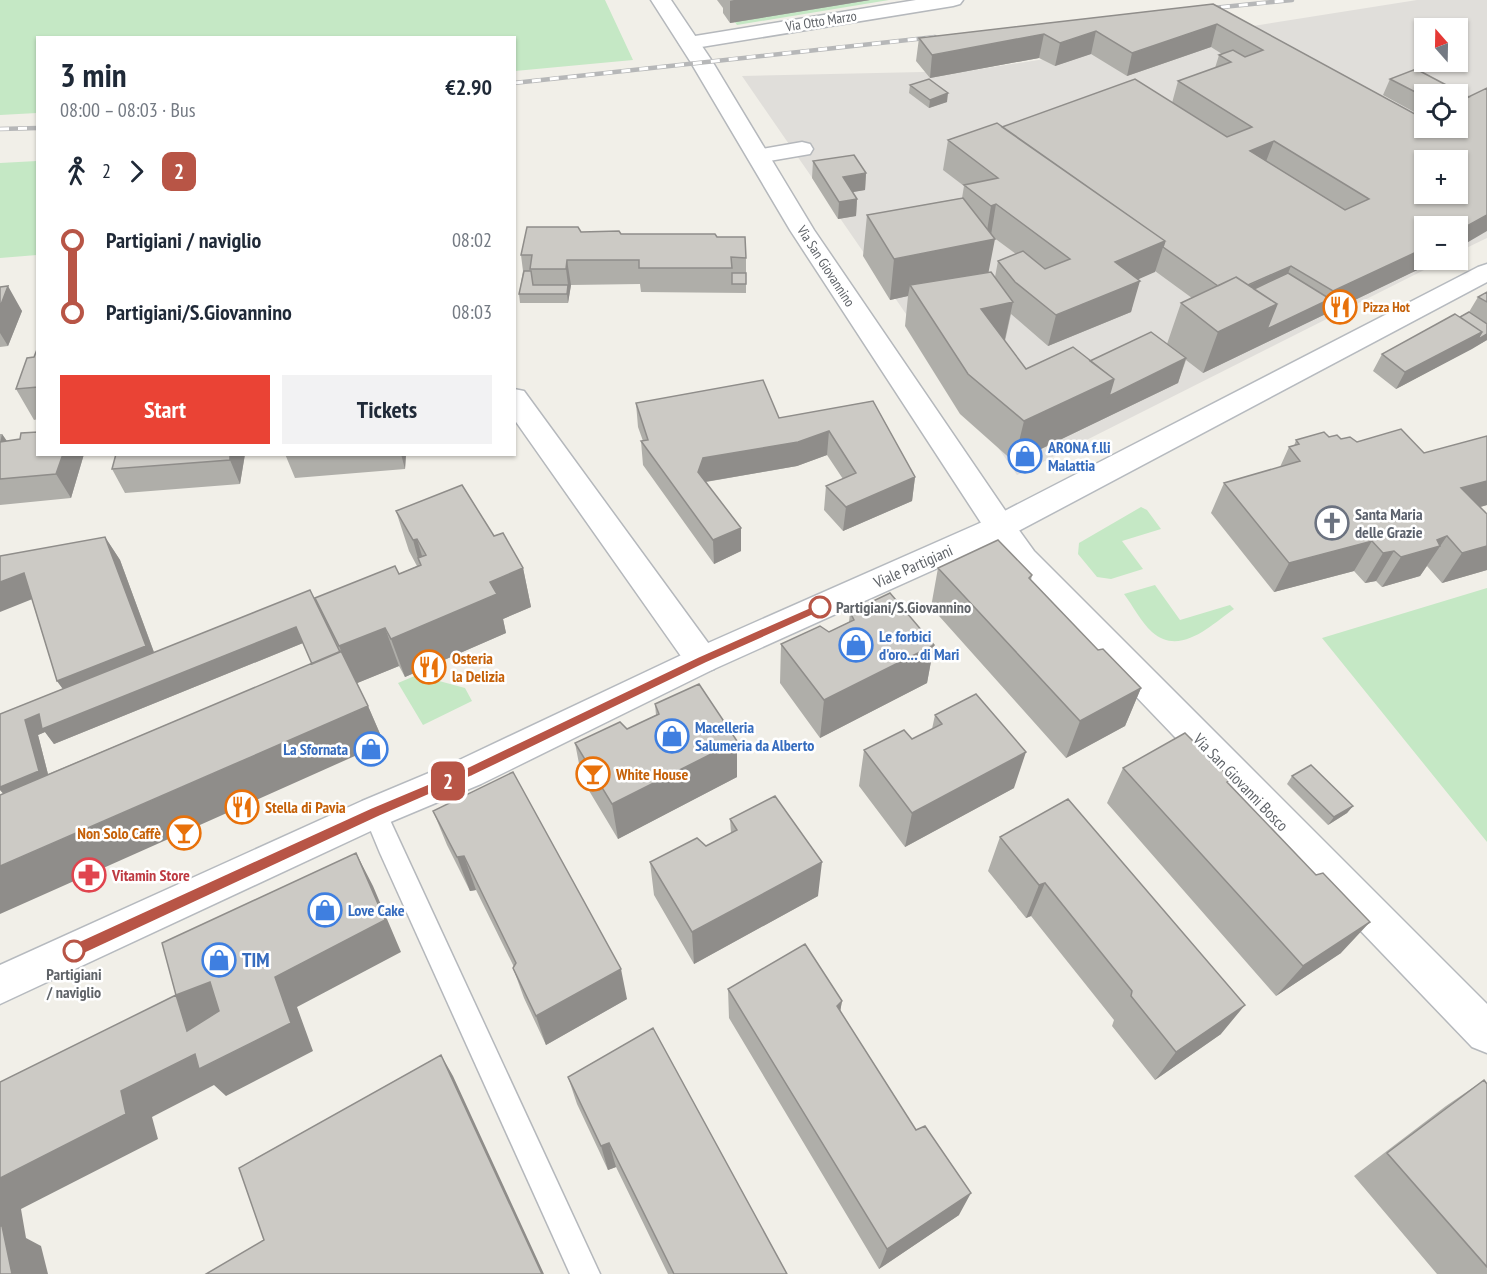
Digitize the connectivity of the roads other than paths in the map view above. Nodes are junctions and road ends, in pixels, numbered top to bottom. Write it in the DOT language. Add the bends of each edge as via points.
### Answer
graph roads {
  1 [pos="661,0"];
  2 [pos="953,0"];
  3 [pos="689,43"];
  4 [pos="802,149"];
  5 [pos="758,156"];
  6 [pos="1487,272"];
  7 [pos="516,401"];
  8 [pos="1000,527"];
  9 [pos="702,660"];
  10 [pos="375,812"];
  11 [pos="0,985"];
  12 [pos="1487,1033"];
  13 [pos="585,1274"];
  1 -- 3 [label="street, Via San Giovannino"];
  2 -- 3 [label="street, Via Otto Marzo"];
  3 -- 5 [label="street, Via San Giovannino"];
  4 -- 5 [label="street"];
  5 -- 8 [label="street, Via San Giovannino" via="802,230"];
  6 -- 8 [label="street, Viale Partigiani"];
  7 -- 9 [label="street"];
  8 -- 9 [label="street, Viale Partigiani"];
  8 -- 12 [label="street, Via San Giovanni Bosco" via="1023,559"];
  9 -- 10 [label="street, Viale Partigiani" via="468,773"];
  10 -- 11 [label="street, Viale Partigiani"];
  10 -- 13 [label="lane"];
}
